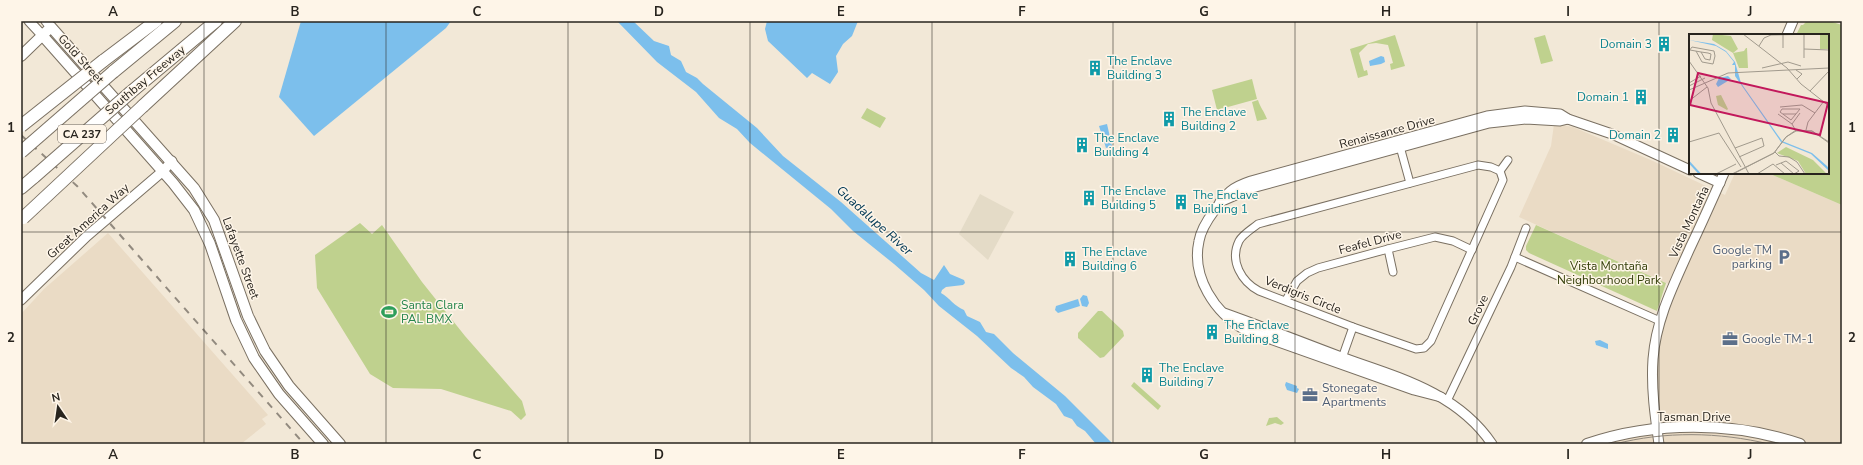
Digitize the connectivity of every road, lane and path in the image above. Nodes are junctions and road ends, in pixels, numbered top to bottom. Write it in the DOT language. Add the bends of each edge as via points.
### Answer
graph roads {
  1 [pos="29,21"];
  2 [pos="156,21"];
  3 [pos="175,21"];
  4 [pos="216,21"];
  5 [pos="235,21"];
  6 [pos="1793,21"];
  7 [pos="49,24"];
  8 [pos="1787,34"];
  9 [pos="42,35"];
  10 [pos="21,56"];
  11 [pos="106,88"];
  12 [pos="96,96"];
  13 [pos="21,126"];
  14 [pos="1399,145"];
  15 [pos="21,152"];
  16 [pos="1508,160"];
  17 [pos="172,161"];
  18 [pos="1689,170"];
  19 [pos="163,171"];
  20 [pos="1500,171"];
  21 [pos="1700,174"];
  22 [pos="1724,174"];
  23 [pos="1410,182"];
  24 [pos="1720,183"];
  25 [pos="21,188"];
  26 [pos="22,219"];
  27 [pos="1526,228"];
  28 [pos="1388,249"];
  29 [pos="1472,250"];
  30 [pos="1515,257"];
  31 [pos="1394,272"];
  32 [pos="21,300"];
  33 [pos="1286,300"];
  34 [pos="1660,321"];
  35 [pos="1353,327"];
  36 [pos="1341,360"];
  37 [pos="1444,399"];
  38 [pos="1657,429"];
  39 [pos="323,444"];
  40 [pos="340,444"];
  41 [pos="1492,444"];
  42 [pos="1587,444"];
  43 [pos="1660,444"];
  44 [pos="1800,444"];
  1 -- 9 [label="street, Gold Street"];
  2 -- 13 [label="highway, bridge"];
  3 -- 15 [label="highway, CA 237, bridge"];
  4 -- 25 [label="highway, Southbay Freeway / CA 237, bridge"];
  5 -- 26 [label="highway, bridge"];
  6 -- 8 [label="street"];
  7 -- 9 [label="main road"];
  7 -- 11 [label="main road, Gold Street"];
  9 -- 10 [label="main road"];
  9 -- 12 [label="main road, Gold Street"];
  11 -- 17 [label="main road, Lafayette Street"];
  12 -- 19 [label="main road, Lafayette Street"];
  14 -- 18 [label="street, Renaissance Drive" via="1487,116 1525,112 1560,114"];
  14 -- 23 [label="street"];
  14 -- 36 [label="street, Renaissance Drive" via="1252,188 1220,202 1202,231 1199,241 1199,270 1213,303 1223,313"];
  16 -- 20 [label="street"];
  17 -- 19 [label="street, Great America Way"];
  17 -- 40 [label="main road, Lafayette Street" via="194,188 214,220 248,316 265,352 289,386"];
  19 -- 32 [label="street, Great America Way" via="87,236"];
  19 -- 39 [label="main road, Lafayette Street" via="183,195 202,225 244,338 254,358 275,388"];
  20 -- 23 [label="street, Verdigris Circle" via="1478,166"];
  20 -- 29 [label="street, Verdigris Circle" via="1503,180"];
  21 -- 24 [label="street"];
  22 -- 24 [label="street, Vista Montaña"];
  23 -- 33 [label="street, Verdigris Circle" via="1258,224 1248,231 1239,241 1236,256 1240,275 1250,286"];
  24 -- 34 [label="street, Vista Montaña" via="1677,276"];
  27 -- 30 [label="street, Grove"];
  28 -- 29 [label="street, Feafel Drive" via="1435,237 1453,241"];
  28 -- 31 [label="street"];
  28 -- 33 [label="street, Feafel Drive" via="1307,273 1297,281"];
  29 -- 35 [label="street, Verdigris Circle" via="1431,341 1424,348 1416,349"];
  30 -- 34 [label="street"];
  30 -- 37 [label="street, Grove"];
  33 -- 35 [label="street, Verdigris Circle"];
  34 -- 38 [label="street, Vista Montaña" via="1652,374"];
  35 -- 36 [label="street"];
  36 -- 37 [label="street, Renaissance Drive" via="1414,390"];
  37 -- 41 [label="street, Renaissance Drive" via="1470,416"];
  38 -- 42 [label="main road, Tasman Drive" via="1623,434"];
  38 -- 43 [label="street, Vista Montaña"];
  38 -- 44 [label="main road, Tasman Drive" via="1707,427 1744,430"];
}
